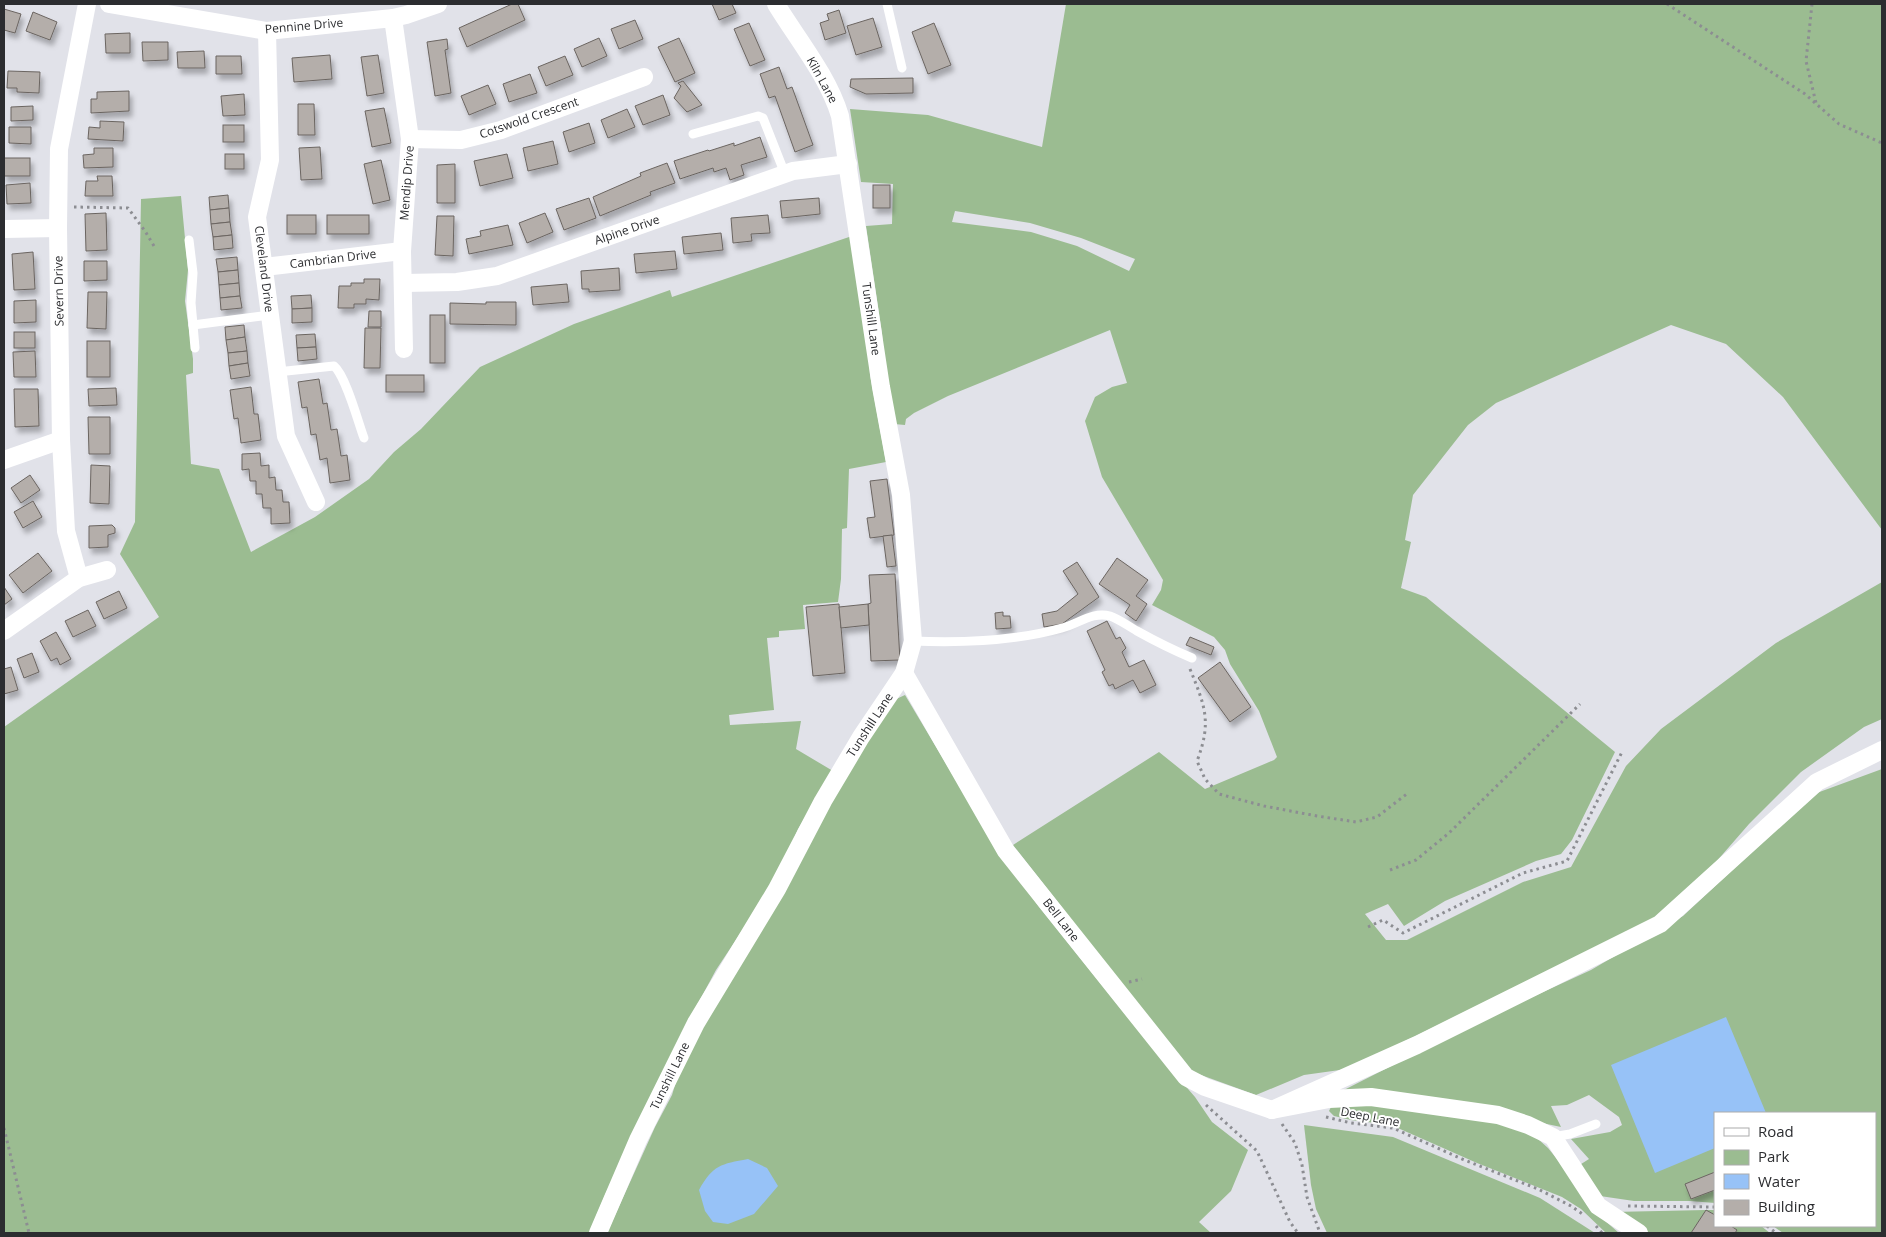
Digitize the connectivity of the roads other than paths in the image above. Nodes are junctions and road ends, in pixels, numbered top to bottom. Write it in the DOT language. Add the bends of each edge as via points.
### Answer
graph roads {
  1 [pos="87,4"];
  2 [pos="109,4"];
  3 [pos="776,4"];
  4 [pos="887,4"];
  5 [pos="432,5"];
  6 [pos="203,12"];
  7 [pos="392,18"];
  8 [pos="267,31"];
  9 [pos="902,68"];
  10 [pos="644,77"];
  11 [pos="693,134"];
  12 [pos="410,139"];
  13 [pos="848,164"];
  14 [pos="785,174"];
  15 [pos="4,228"];
  16 [pos="58,228"];
  17 [pos="189,240"];
  18 [pos="402,251"];
  19 [pos="264,267"];
  20 [pos="404,284"];
  21 [pos="270,315"];
  22 [pos="193,325"];
  23 [pos="195,348"];
  24 [pos="404,349"];
  25 [pos="277,372"];
  26 [pos="364,438"];
  27 [pos="61,440"];
  28 [pos="4,460"];
  29 [pos="316,502"];
  30 [pos="108,570"];
  31 [pos="79,578"];
  32 [pos="4,631"];
  33 [pos="914,640"];
  34 [pos="1188,657"];
  35 [pos="904,673"];
  36 [pos="1882,750"];
  37 [pos="1272,1110"];
  38 [pos="1596,1124"];
  39 [pos="1553,1137"];
  40 [pos="598,1233"];
  41 [pos="1639,1233"];
  1 -- 16 [label="street, Severn Drive" via="59,149"];
  2 -- 6 [label="street, Pennine Drive"];
  3 -- 13 [label="street, Kiln Lane" via="835,101"];
  4 -- 9 [label="lane"];
  5 -- 7 [label="street, Pennine Drive"];
  6 -- 8 [label="street, Pennine Drive"];
  7 -- 8 [label="street, Pennine Drive"];
  7 -- 12 [label="street, Mendip Drive"];
  8 -- 19 [label="street, Cleveland Drive" via="270,160 257,217"];
  10 -- 12 [label="street, Cotswold Crescent" via="500,130 461,140"];
  11 -- 14 [label="lane" via="758,116 763,118"];
  12 -- 18 [label="street, Mendip Drive"];
  13 -- 14 [label="street, Alpine Drive"];
  13 -- 33 [label="street, Tunshill Lane" via="881,387 901,495"];
  14 -- 20 [label="street, Alpine Drive" via="497,276 457,282"];
  15 -- 16 [label="street"];
  16 -- 27 [label="street, Severn Drive"];
  17 -- 22 [label="lane"];
  18 -- 19 [label="street, Cambrian Drive"];
  18 -- 20 [label="street, Mendip Drive"];
  19 -- 21 [label="street, Cleveland Drive"];
  20 -- 24 [label="street, Mendip Drive"];
  21 -- 22 [label="lane"];
  21 -- 25 [label="street, Cleveland Drive"];
  22 -- 23 [label="lane"];
  25 -- 26 [label="lane" via="334,366 344,383"];
  25 -- 29 [label="street, Cleveland Drive" via="286,436"];
  27 -- 28 [label="street"];
  27 -- 31 [label="street, Severn Drive" via="66,531"];
  30 -- 31 [label="street"];
  31 -- 32 [label="street"];
  33 -- 34 [label="lane" via="948,642 1007,638 1063,628 1086,618 1104,615"];
  33 -- 35 [label="street, Tunshill Lane"];
  35 -- 37 [label="street, Bell Lane" via="1006,851 1186,1077"];
  35 -- 40 [label="street, Tunshill Lane" via="861,737 777,889 696,1023 638,1140"];
  36 -- 37 [label="street" via="1817,782 1660,924 1417,1045"];
  37 -- 39 [label="street" via="1329,1099 1371,1097 1498,1115"];
  38 -- 39 [label="lane"];
  39 -- 41 [label="street" via="1593,1216"];
}
